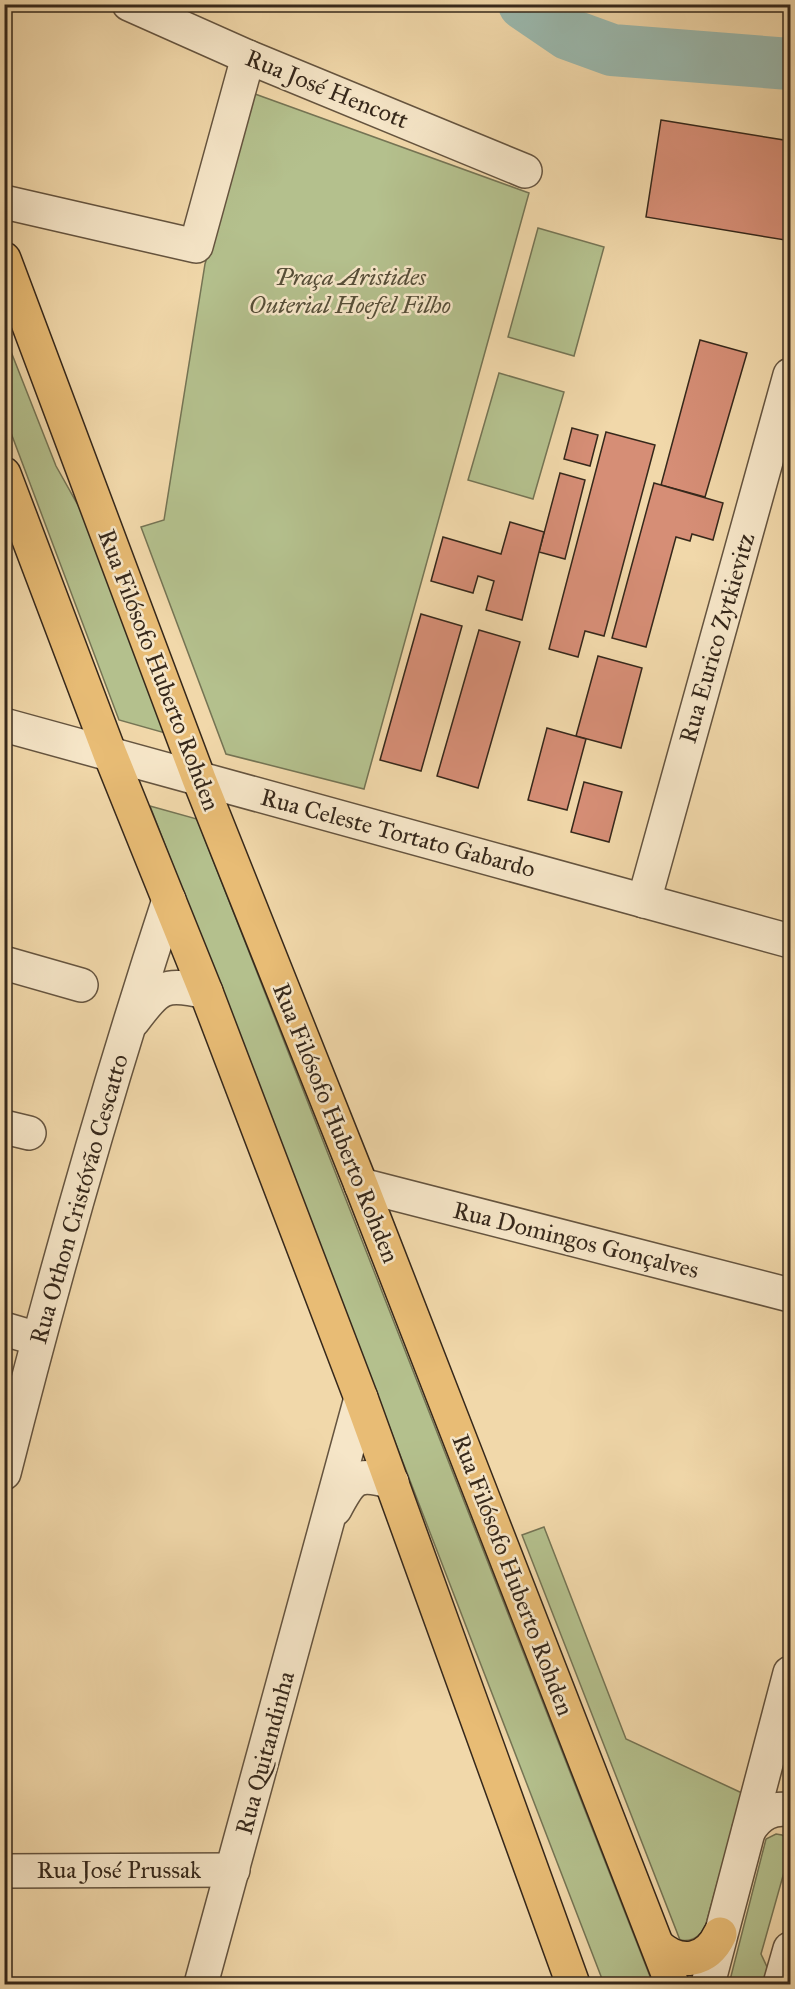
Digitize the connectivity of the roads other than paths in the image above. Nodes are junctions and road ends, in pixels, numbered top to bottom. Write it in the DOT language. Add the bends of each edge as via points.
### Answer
graph roads {
  1 [pos="129,4"];
  2 [pos="248,57"];
  3 [pos="525,171"];
  4 [pos="4,202"];
  5 [pos="4,259"];
  6 [pos="4,319"];
  7 [pos="35,337"];
  8 [pos="790,375"];
  9 [pos="4,474"];
  10 [pos="4,725"];
  11 [pos="110,754"];
  12 [pos="199,778"];
  13 [pos="169,900"];
  14 [pos="644,901"];
  15 [pos="790,942"];
  16 [pos="4,963"];
  17 [pos="81,985"];
  18 [pos="206,992"];
  19 [pos="127,1030"];
  20 [pos="361,1185"];
  21 [pos="790,1295"];
  22 [pos="4,1329"];
  23 [pos="38,1339"];
  24 [pos="361,1398"];
  25 [pos="4,1473"];
  26 [pos="392,1482"];
  27 [pos="328,1521"];
  28 [pos="790,1673"];
  29 [pos="790,1810"];
  30 [pos="748,1830"];
  31 [pos="233,1870"];
  32 [pos="4,1871"];
  33 [pos="720,1934"];
  34 [pos="658,1946"];
  35 [pos="790,1949"];
  36 [pos="201,1984"];
  37 [pos="573,1984"];
  38 [pos="672,1984"];
  39 [pos="708,1984"];
  40 [pos="780,1984"];
  1 -- 2 [label="street, Rua José Hencott"];
  2 -- 3 [label="street, Rua José Hencott"];
  2 -- 4 [label="street" via="196,246"];
  5 -- 7 [label="main road, Rua Filósofo Huberto Rohden"];
  6 -- 7 [label="main road" via="28,328"];
  7 -- 12 [label="main road, Rua Filósofo Huberto Rohden"];
  8 -- 14 [label="street, Rua Eurico Zytkievitz"];
  9 -- 11 [label="main road"];
  10 -- 11 [label="street, Rua Celeste Tortato Gabardo"];
  11 -- 12 [label="street, Rua Celeste Tortato Gabardo"];
  11 -- 13 [label="main road"];
  12 -- 14 [label="street, Rua Celeste Tortato Gabardo"];
  12 -- 20 [label="main road, Rua Filósofo Huberto Rohden"];
  13 -- 18 [label="main road"];
  13 -- 19 [label="street, Rua Othon Cristóvão Cescatto"];
  14 -- 15 [label="street, Rua Celeste Tortato Gabardo"];
  16 -- 17 [label="street"];
  18 -- 19 [label="street, Rua Othon Cristóvão Cescatto" via="178,986 159,991"];
  18 -- 24 [label="main road"];
  19 -- 23 [label="street, Rua Othon Cristóvão Cescatto"];
  20 -- 21 [label="street, Rua Domingos Gonçalves"];
  20 -- 34 [label="main road, Rua Filósofo Huberto Rohden"];
  22 -- 23 [label="street"];
  23 -- 25 [label="street, Rua Othon Cristóvão Cescatto"];
  24 -- 26 [label="main road"];
  24 -- 27 [label="street, Rua Quitandinha"];
  26 -- 27 [label="street, Rua Quitandinha" via="371,1476 357,1478"];
  26 -- 37 [label="main road"];
  27 -- 31 [label="street, Rua Quitandinha"];
  28 -- 30 [label="street"];
  29 -- 30 [label="street" via="772,1810 754,1821"];
  30 -- 33 [label="street"];
  31 -- 32 [label="street, Rua José Prussak"];
  31 -- 36 [label="street, Rua Quitandinha"];
  33 -- 34 [label="main road" via="709,1951 690,1958 667,1954"];
  33 -- 39 [label="street"];
  34 -- 38 [label="main road, Rua Filósofo Huberto Rohden"];
  35 -- 40 [label="street"];
}
